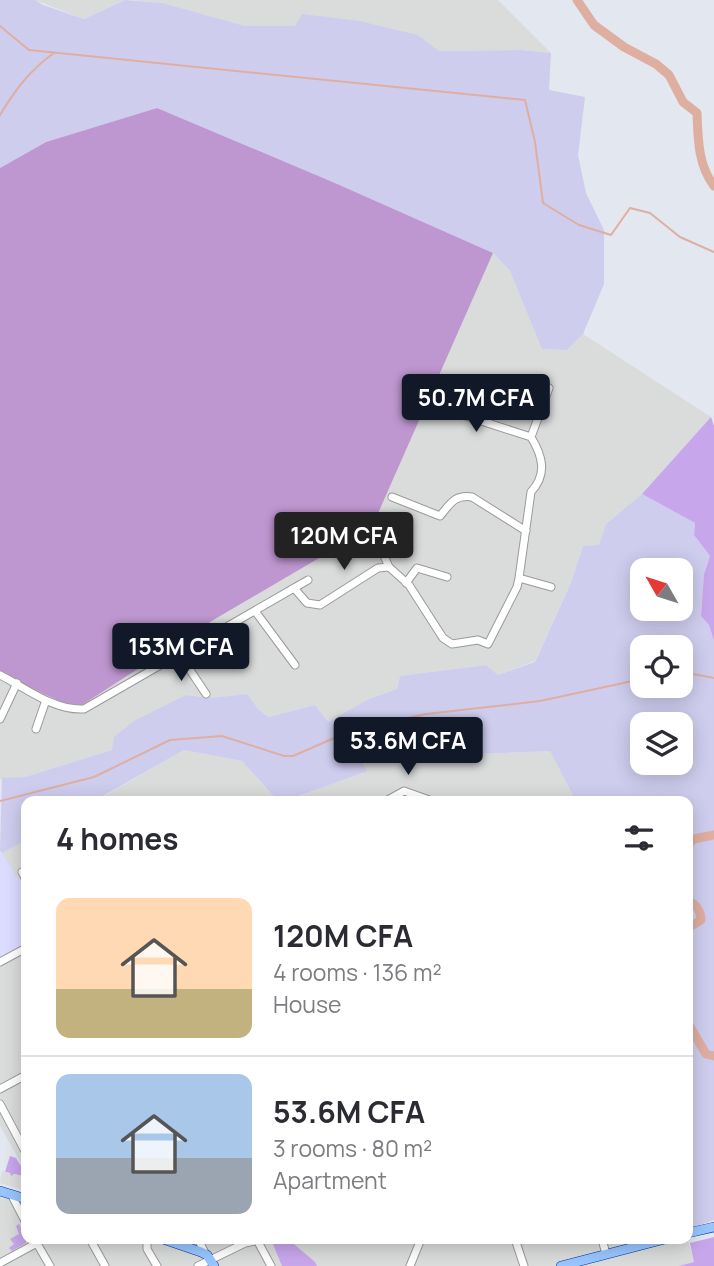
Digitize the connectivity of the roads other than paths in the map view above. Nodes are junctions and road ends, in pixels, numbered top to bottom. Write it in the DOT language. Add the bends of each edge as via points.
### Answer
graph roads {
  1 [pos="503,388"];
  2 [pos="549,388"];
  3 [pos="429,404"];
  4 [pos="486,422"];
  5 [pos="531,437"];
  6 [pos="392,497"];
  7 [pos="526,531"];
  8 [pos="374,533"];
  9 [pos="389,567"];
  10 [pos="447,577"];
  11 [pos="519,578"];
  12 [pos="308,580"];
  13 [pos="406,583"];
  14 [pos="551,587"];
  15 [pos="294,588"];
  16 [pos="255,611"];
  17 [pos="180,655"];
  18 [pos="295,665"];
  19 [pos="0,675"];
  20 [pos="17,683"];
  21 [pos="206,694"];
  22 [pos="46,700"];
  23 [pos="0,719"];
  24 [pos="36,729"];
  25 [pos="395,796"];
  26 [pos="418,796"];
  27 [pos="21,951"];
  28 [pos="0,962"];
  29 [pos="21,1078"];
  30 [pos="0,1089"];
  31 [pos="0,1104"];
  32 [pos="21,1144"];
  33 [pos="0,1191"];
  34 [pos="11,1194"];
  35 [pos="21,1197"];
  36 [pos="21,1213"];
  37 [pos="714,1227"];
  38 [pos="693,1232"];
  39 [pos="31,1244"];
  40 [pos="38,1244"];
  41 [pos="93,1244"];
  42 [pos="147,1244"];
  43 [pos="174,1244"];
  44 [pos="201,1244"];
  45 [pos="245,1244"];
  46 [pos="262,1244"];
  47 [pos="419,1244"];
  48 [pos="517,1244"];
  49 [pos="603,1244"];
  50 [pos="646,1244"];
  51 [pos="606,1254"];
  52 [pos="210,1260"];
  53 [pos="0,1263"];
  54 [pos="50,1266"];
  55 [pos="105,1266"];
  56 [pos="157,1266"];
  57 [pos="198,1266"];
  58 [pos="271,1266"];
  59 [pos="410,1266"];
  60 [pos="524,1266"];
  61 [pos="561,1266"];
  1 -- 4 [label="street"];
  2 -- 5 [label="street"];
  3 -- 4 [label="street"];
  4 -- 5 [label="street"];
  5 -- 7 [label="street" via="542,454 542,474 531,492"];
  6 -- 7 [label="street" via="440,516 454,499 472,497"];
  7 -- 11 [label="street"];
  8 -- 9 [label="street"];
  9 -- 13 [label="street"];
  9 -- 15 [label="street" via="378,568 320,605 307,603"];
  10 -- 13 [label="street" via="417,568"];
  11 -- 13 [label="street" via="488,644 478,640 452,643 443,638"];
  11 -- 14 [label="street"];
  12 -- 15 [label="street"];
  15 -- 16 [label="street"];
  16 -- 17 [label="street"];
  16 -- 18 [label="street"];
  17 -- 21 [label="street"];
  17 -- 22 [label="street" via="84,709 71,710"];
  19 -- 20 [label="street"];
  20 -- 22 [label="street"];
  20 -- 23 [label="street"];
  22 -- 24 [label="street"];
  25 -- 26 [label="street" via="404,791"];
  27 -- 28 [label="street"];
  29 -- 30 [label="street"];
  31 -- 32 [label="street"];
  33 -- 34 [label="main road"];
  34 -- 35 [label="main road"];
  34 -- 36 [label="street"];
  37 -- 38 [label="main road"];
  39 -- 53 [label="street"];
  40 -- 54 [label="street"];
  41 -- 55 [label="street"];
  42 -- 56 [label="street"];
  43 -- 52 [label="main road"];
  44 -- 52 [label="street"];
  45 -- 52 [label="street"];
  46 -- 58 [label="street"];
  47 -- 59 [label="street"];
  48 -- 60 [label="street"];
  49 -- 51 [label="street"];
  50 -- 51 [label="main road"];
  51 -- 61 [label="main road"];
  52 -- 57 [label="street"];
}
